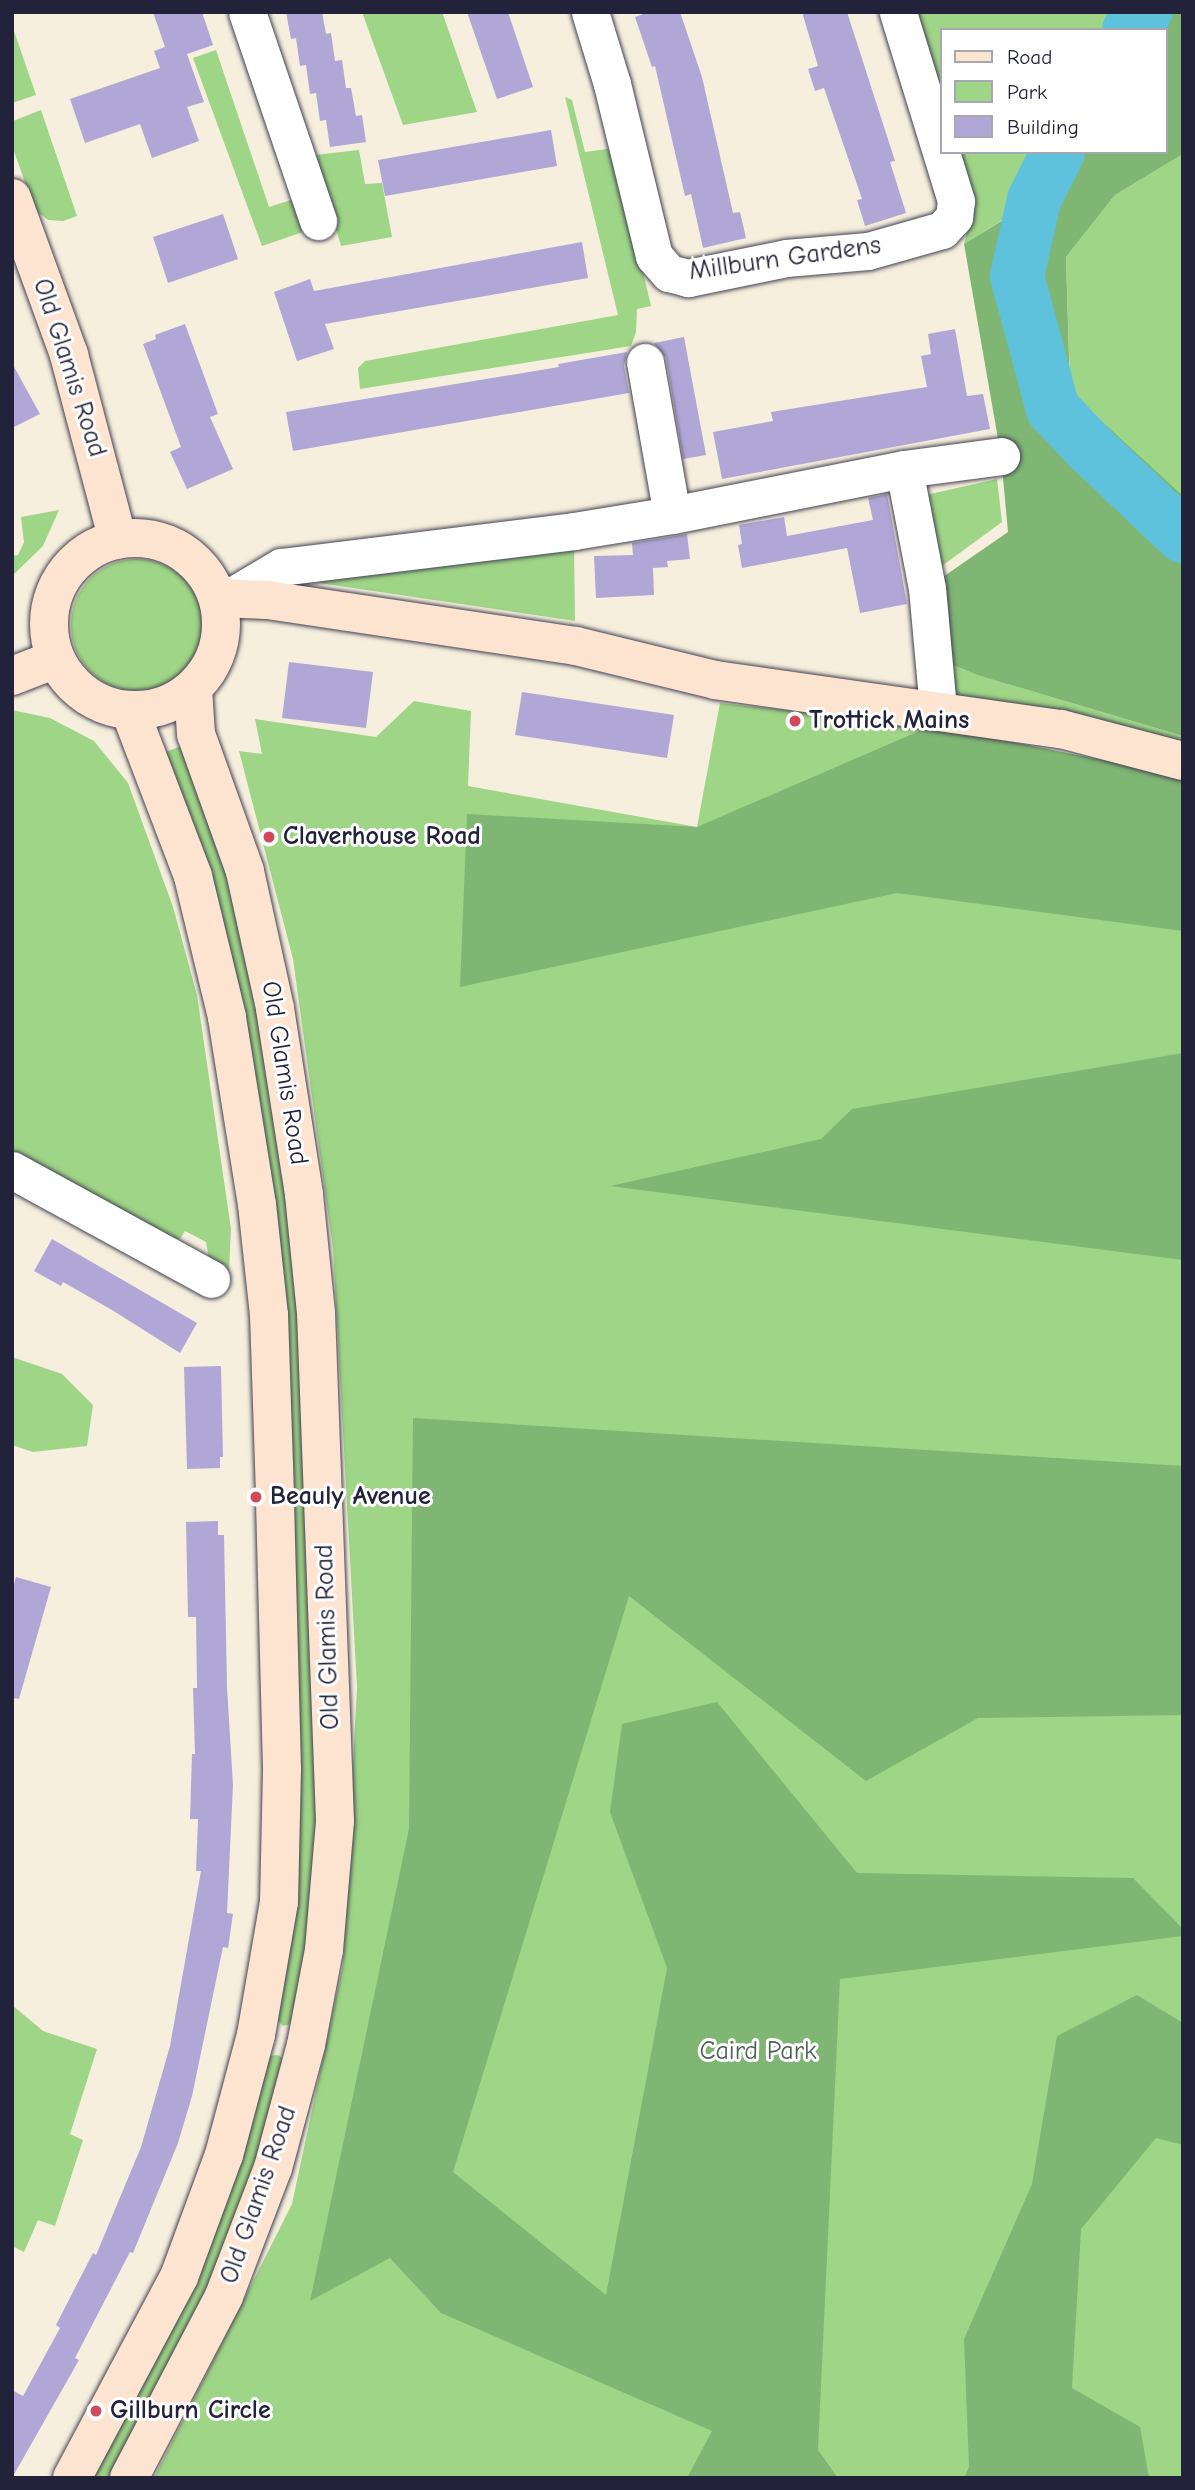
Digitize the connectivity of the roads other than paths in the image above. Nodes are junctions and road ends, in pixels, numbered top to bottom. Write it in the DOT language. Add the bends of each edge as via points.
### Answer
graph roads {
  1 [pos="247,12"];
  2 [pos="590,12"];
  3 [pos="898,12"];
  4 [pos="940,149"];
  5 [pos="942,154"];
  6 [pos="12,198"];
  7 [pos="318,221"];
  8 [pos="645,362"];
  9 [pos="1001,456"];
  10 [pos="904,469"];
  11 [pos="672,516"];
  12 [pos="118,540"];
  13 [pos="222,598"];
  14 [pos="56,659"];
  15 [pos="12,676"];
  16 [pos="193,689"];
  17 [pos="938,710"];
  18 [pos="130,711"];
  19 [pos="1183,761"];
  20 [pos="12,1170"];
  21 [pos="196,1261"];
  22 [pos="256,2035"];
  23 [pos="306,2045"];
  24 [pos="72,2478"];
  25 [pos="129,2478"];
  1 -- 7 [label="street"];
  2 -- 5 [label="street, Millburn Gardens" via="654,256 669,273 688,278 786,258 868,251 942,230 954,217 956,201"];
  3 -- 4 [label="street, Millburn Gardens"];
  6 -- 12 [label="street, Old Glamis Road" via="69,355"];
  8 -- 11 [label="street"];
  9 -- 10 [label="street"];
  10 -- 11 [label="street"];
  10 -- 17 [label="street" via="927,588"];
  11 -- 13 [label="street" via="281,567"];
  12 -- 13 [label="street" via="149,539 176,548 197,564"];
  12 -- 14 [label="street" via="87,552 65,573 49,621"];
  13 -- 16 [label="street" via="219,647"];
  13 -- 17 [label="street" via="268,600 576,646 715,680"];
  14 -- 15 [label="street"];
  14 -- 18 [label="street" via="74,686 101,704"];
  16 -- 18 [label="street" via="164,706"];
  16 -- 23 [label="street, Old Glamis Road" via="196,734 245,871 275,1008 304,1194 316,1313 335,1821 324,1950"];
  17 -- 19 [label="street" via="1060,729"];
  18 -- 22 [label="street, Old Glamis Road" via="193,876 227,1017 269,1315 282,1769 279,1902"];
  20 -- 21 [label="street"];
  22 -- 23 [label="street"];
  22 -- 24 [label="street, Old Glamis Road" via="224,2155 178,2277"];
  23 -- 25 [label="street, Old Glamis Road" via="273,2168 225,2296"];
}
